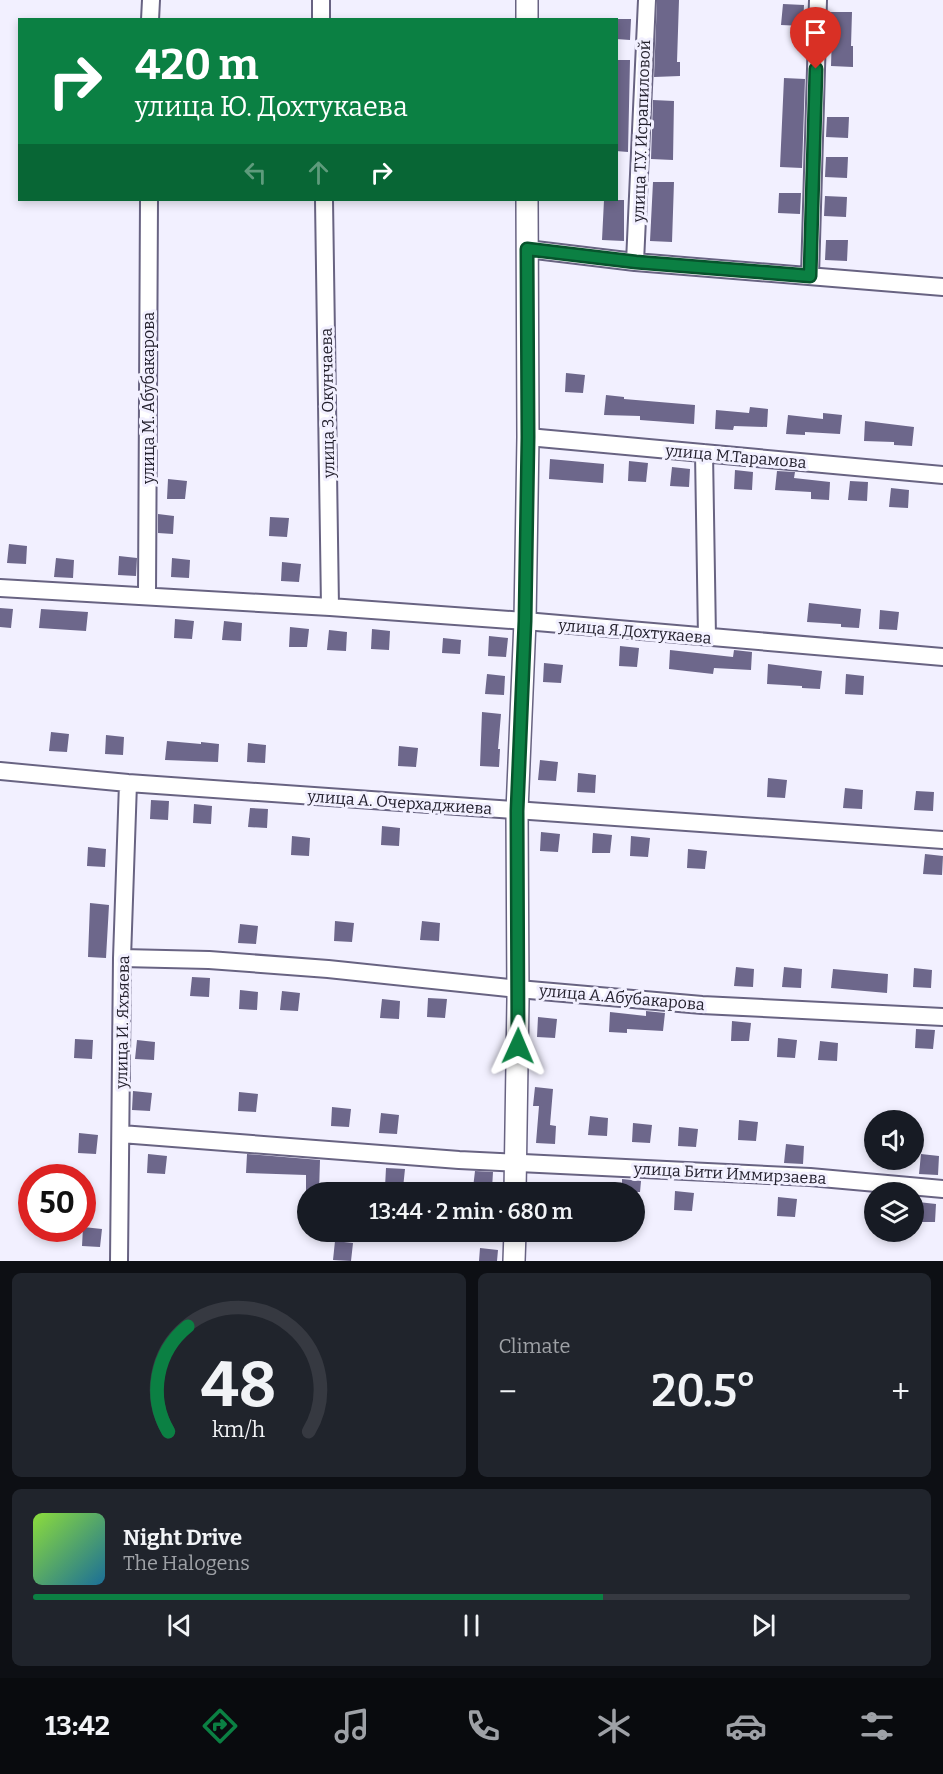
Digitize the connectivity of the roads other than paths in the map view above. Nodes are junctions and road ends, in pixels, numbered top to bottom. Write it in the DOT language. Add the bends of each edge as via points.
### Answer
graph roads {
  1 [pos="151,0"];
  2 [pos="321,0"];
  3 [pos="527,0"];
  4 [pos="647,0"];
  5 [pos="818,0"];
  6 [pos="150,18"];
  7 [pos="321,18"];
  8 [pos="527,18"];
  9 [pos="149,201"];
  10 [pos="324,201"];
  11 [pos="527,201"];
  12 [pos="527,249"];
  13 [pos="636,262"];
  14 [pos="810,276"];
  15 [pos="943,287"];
  16 [pos="528,437"];
  17 [pos="704,453"];
  18 [pos="943,475"];
  19 [pos="0,588"];
  20 [pos="147,596"];
  21 [pos="330,607"];
  22 [pos="525,621"];
  23 [pos="707,637"];
  24 [pos="943,657"];
  25 [pos="0,771"];
  26 [pos="128,783"];
  27 [pos="517,811"];
  28 [pos="943,840"];
  29 [pos="122,958"];
  30 [pos="518,989"];
  31 [pos="943,1017"];
  32 [pos="121,1134"];
  33 [pos="516,1162"];
  34 [pos="515,1182"];
  35 [pos="943,1189"];
  36 [pos="515,1242"];
  37 [pos="119,1261"];
  38 [pos="514,1261"];
  1 -- 6 [label="street"];
  2 -- 7 [label="street"];
  3 -- 8 [label="main road"];
  4 -- 13 [label="street, улица Т.У. Исрапиловой"];
  5 -- 14 [label="street"];
  9 -- 20 [label="street, улица М. Абубакарова"];
  10 -- 21 [label="street, улица З. Окунчаева"];
  11 -- 12 [label="main road"];
  12 -- 13 [label="street"];
  12 -- 16 [label="main road"];
  13 -- 14 [label="street"];
  14 -- 15 [label="street"];
  16 -- 17 [label="street, улица М.Тарамова"];
  16 -- 22 [label="main road"];
  17 -- 18 [label="street, улица М.Тарамова"];
  17 -- 23 [label="street"];
  19 -- 20 [label="street, улица Я.Дохтукаева"];
  20 -- 21 [label="street, улица Я.Дохтукаева"];
  21 -- 22 [label="street, улица Я.Дохтукаева"];
  22 -- 23 [label="street, улица Я.Дохтукаева"];
  22 -- 27 [label="main road"];
  23 -- 24 [label="street, улица Я.Дохтукаева"];
  25 -- 26 [label="street, улица А. Очерхаджиева"];
  26 -- 27 [label="street, улица А. Очерхаджиева"];
  26 -- 29 [label="street, улица И. Яхъяева"];
  27 -- 28 [label="street, улица А. Очерхаджиева"];
  27 -- 30 [label="main road"];
  29 -- 30 [label="street, улица А.Абубакарова" via="328,969"];
  29 -- 32 [label="street, улица И. Яхъяева"];
  30 -- 31 [label="street, улица А.Абубакарова" via="702,1005"];
  30 -- 33 [label="main road"];
  32 -- 33 [label="street, улица Бити Иммирзаева"];
  32 -- 37 [label="street, улица И. Яхъяева"];
  33 -- 34 [label="main road"];
  33 -- 35 [label="street, улица Бити Иммирзаева" via="810,1177"];
  36 -- 38 [label="main road"];
}
